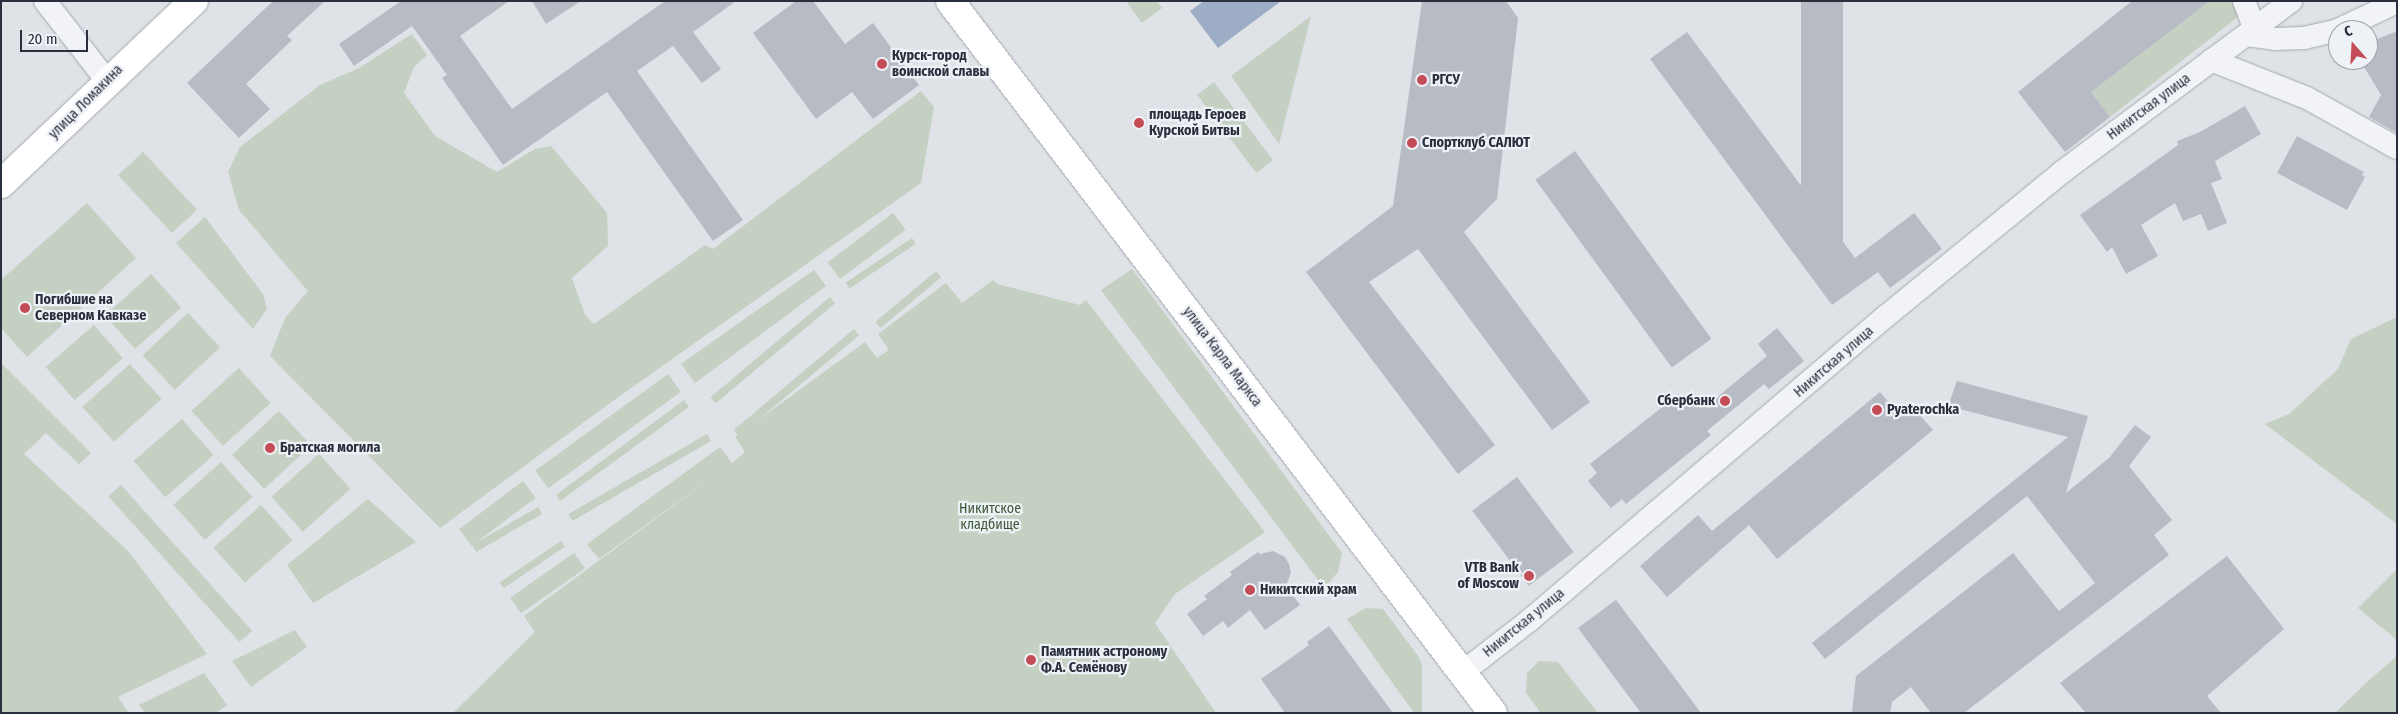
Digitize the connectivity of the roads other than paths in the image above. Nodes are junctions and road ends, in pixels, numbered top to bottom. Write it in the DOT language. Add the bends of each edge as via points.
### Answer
graph roads {
  1 [pos="45,1"];
  2 [pos="194,1"];
  3 [pos="950,1"];
  4 [pos="2244,1"];
  5 [pos="2291,1"];
  6 [pos="2397,2"];
  7 [pos="2359,20"];
  8 [pos="2251,32"];
  9 [pos="2328,32"];
  10 [pos="2211,60"];
  11 [pos="107,81"];
  12 [pos="2397,148"];
  13 [pos="1,184"];
  14 [pos="1463,672"];
  15 [pos="1493,713"];
  1 -- 11 [label="street"];
  2 -- 11 [label="main road, улица Ломакина"];
  3 -- 14 [label="main road, улица Карла Маркса"];
  4 -- 8 [label="street"];
  5 -- 8 [label="street, Никитская улица"];
  6 -- 7 [label="street"];
  8 -- 9 [label="street" via="2275,39 2304,38"];
  8 -- 10 [label="street, Никитская улица"];
  10 -- 12 [label="street" via="2307,98"];
  10 -- 14 [label="street, Никитская улица" via="2062,172 1885,317 1530,620"];
  11 -- 13 [label="main road, улица Ломакина"];
  14 -- 15 [label="main road, улица Карла Маркса"];
}
